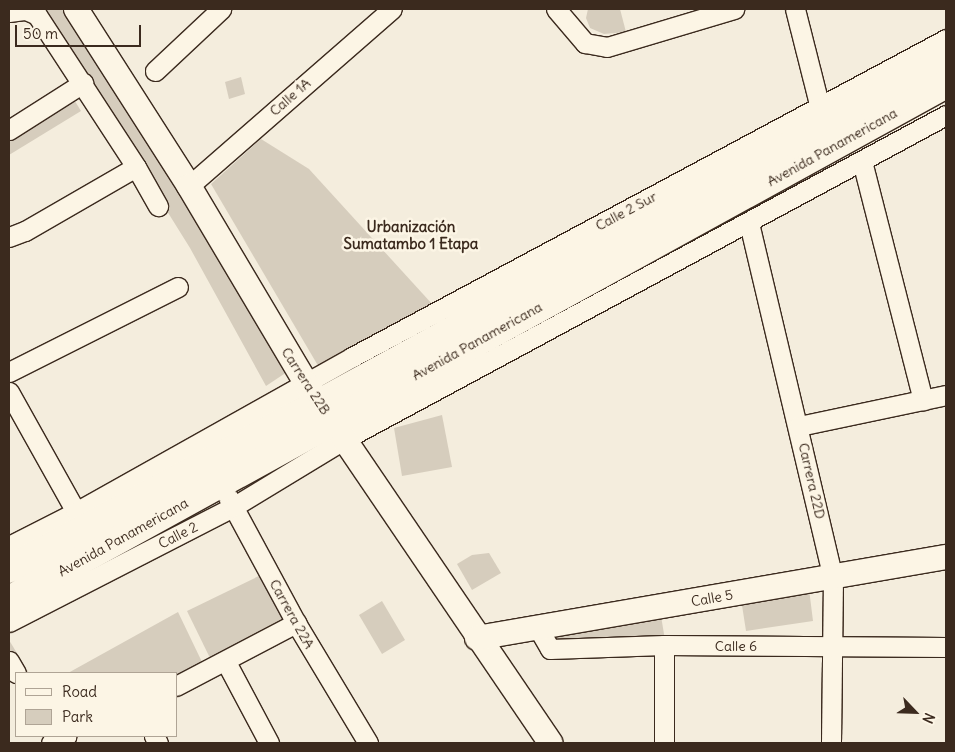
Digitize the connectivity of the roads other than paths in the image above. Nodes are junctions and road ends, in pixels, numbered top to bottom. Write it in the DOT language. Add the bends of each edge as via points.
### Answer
graph roads {
  1 [pos="76,9"];
  2 [pos="221,9"];
  3 [pos="392,9"];
  4 [pos="556,9"];
  5 [pos="733,9"];
  6 [pos="794,9"];
  7 [pos="9,12"];
  8 [pos="946,39"];
  9 [pos="946,60"];
  10 [pos="155,71"];
  11 [pos="83,83"];
  12 [pos="946,84"];
  13 [pos="820,108"];
  14 [pos="946,115"];
  15 [pos="9,130"];
  16 [pos="862,161"];
  17 [pos="136,167"];
  18 [pos="189,186"];
  19 [pos="158,206"];
  20 [pos="750,223"];
  21 [pos="9,237"];
  22 [pos="178,287"];
  23 [pos="9,372"];
  24 [pos="9,392"];
  25 [pos="946,395"];
  26 [pos="924,400"];
  27 [pos="326,412"];
  28 [pos="799,426"];
  29 [pos="221,483"];
  30 [pos="233,507"];
  31 [pos="76,512"];
  32 [pos="9,546"];
  33 [pos="946,557"];
  34 [pos="9,569"];
  35 [pos="833,578"];
  36 [pos="9,600"];
  37 [pos="9,622"];
  38 [pos="296,623"];
  39 [pos="538,628"];
  40 [pos="477,638"];
  41 [pos="664,645"];
  42 [pos="833,646"];
  43 [pos="946,648"];
  44 [pos="9,661"];
  45 [pos="226,662"];
  46 [pos="15,672"];
  47 [pos="178,685"];
  48 [pos="269,743"];
  49 [pos="368,743"];
  50 [pos="551,743"];
  51 [pos="664,743"];
  52 [pos="831,743"];
  1 -- 18 [label="street, Carrera 22B"];
  2 -- 10 [label="street"];
  3 -- 18 [label="street, Calle 1A"];
  4 -- 5 [label="street" via="585,43 607,47"];
  6 -- 13 [label="street"];
  7 -- 11 [label="street" via="26,10 37,15"];
  8 -- 13 [label="street, Calle 2 Sur"];
  9 -- 27 [label="main road, Avenida Panamericana"];
  11 -- 15 [label="street"];
  11 -- 17 [label="street"];
  12 -- 27 [label="main road, Avenida Panamericana"];
  13 -- 27 [label="street, Calle 2 Sur"];
  14 -- 16 [label="street"];
  16 -- 20 [label="street"];
  16 -- 26 [label="street"];
  17 -- 19 [label="street"];
  17 -- 21 [label="street"];
  18 -- 27 [label="street, Carrera 22B"];
  20 -- 27 [label="street"];
  20 -- 28 [label="street, Carrera 22D"];
  22 -- 23 [label="street"];
  24 -- 31 [label="street"];
  25 -- 26 [label="street"];
  26 -- 28 [label="street"];
  27 -- 29 [label="main road, Avenida Panamericana"];
  27 -- 30 [label="street, Calle 2"];
  27 -- 31 [label="street"];
  27 -- 34 [label="main road, Avenida Panamericana"];
  27 -- 40 [label="street, Carrera 22B"];
  28 -- 35 [label="street, Carrera 22D"];
  29 -- 30 [label="street, Carrera 22A"];
  29 -- 36 [label="main road, Avenida Panamericana"];
  30 -- 37 [label="street, Calle 2"];
  30 -- 38 [label="street, Carrera 22A"];
  31 -- 32 [label="street"];
  33 -- 35 [label="street, Calle 5"];
  35 -- 39 [label="street, Calle 5"];
  35 -- 42 [label="street, Carrera 22D"];
  38 -- 45 [label="street"];
  38 -- 49 [label="street, Carrera 22A"];
  39 -- 40 [label="street, Calle 5"];
  39 -- 41 [label="street, Calle 6" via="550,650"];
  40 -- 50 [label="street, Carrera 22B"];
  41 -- 42 [label="street, Calle 6"];
  41 -- 51 [label="street"];
  42 -- 43 [label="street, Calle 6"];
  42 -- 52 [label="street, Carrera 22D"];
  44 -- 46 [label="street"];
  45 -- 47 [label="street"];
  45 -- 48 [label="street"];
}
